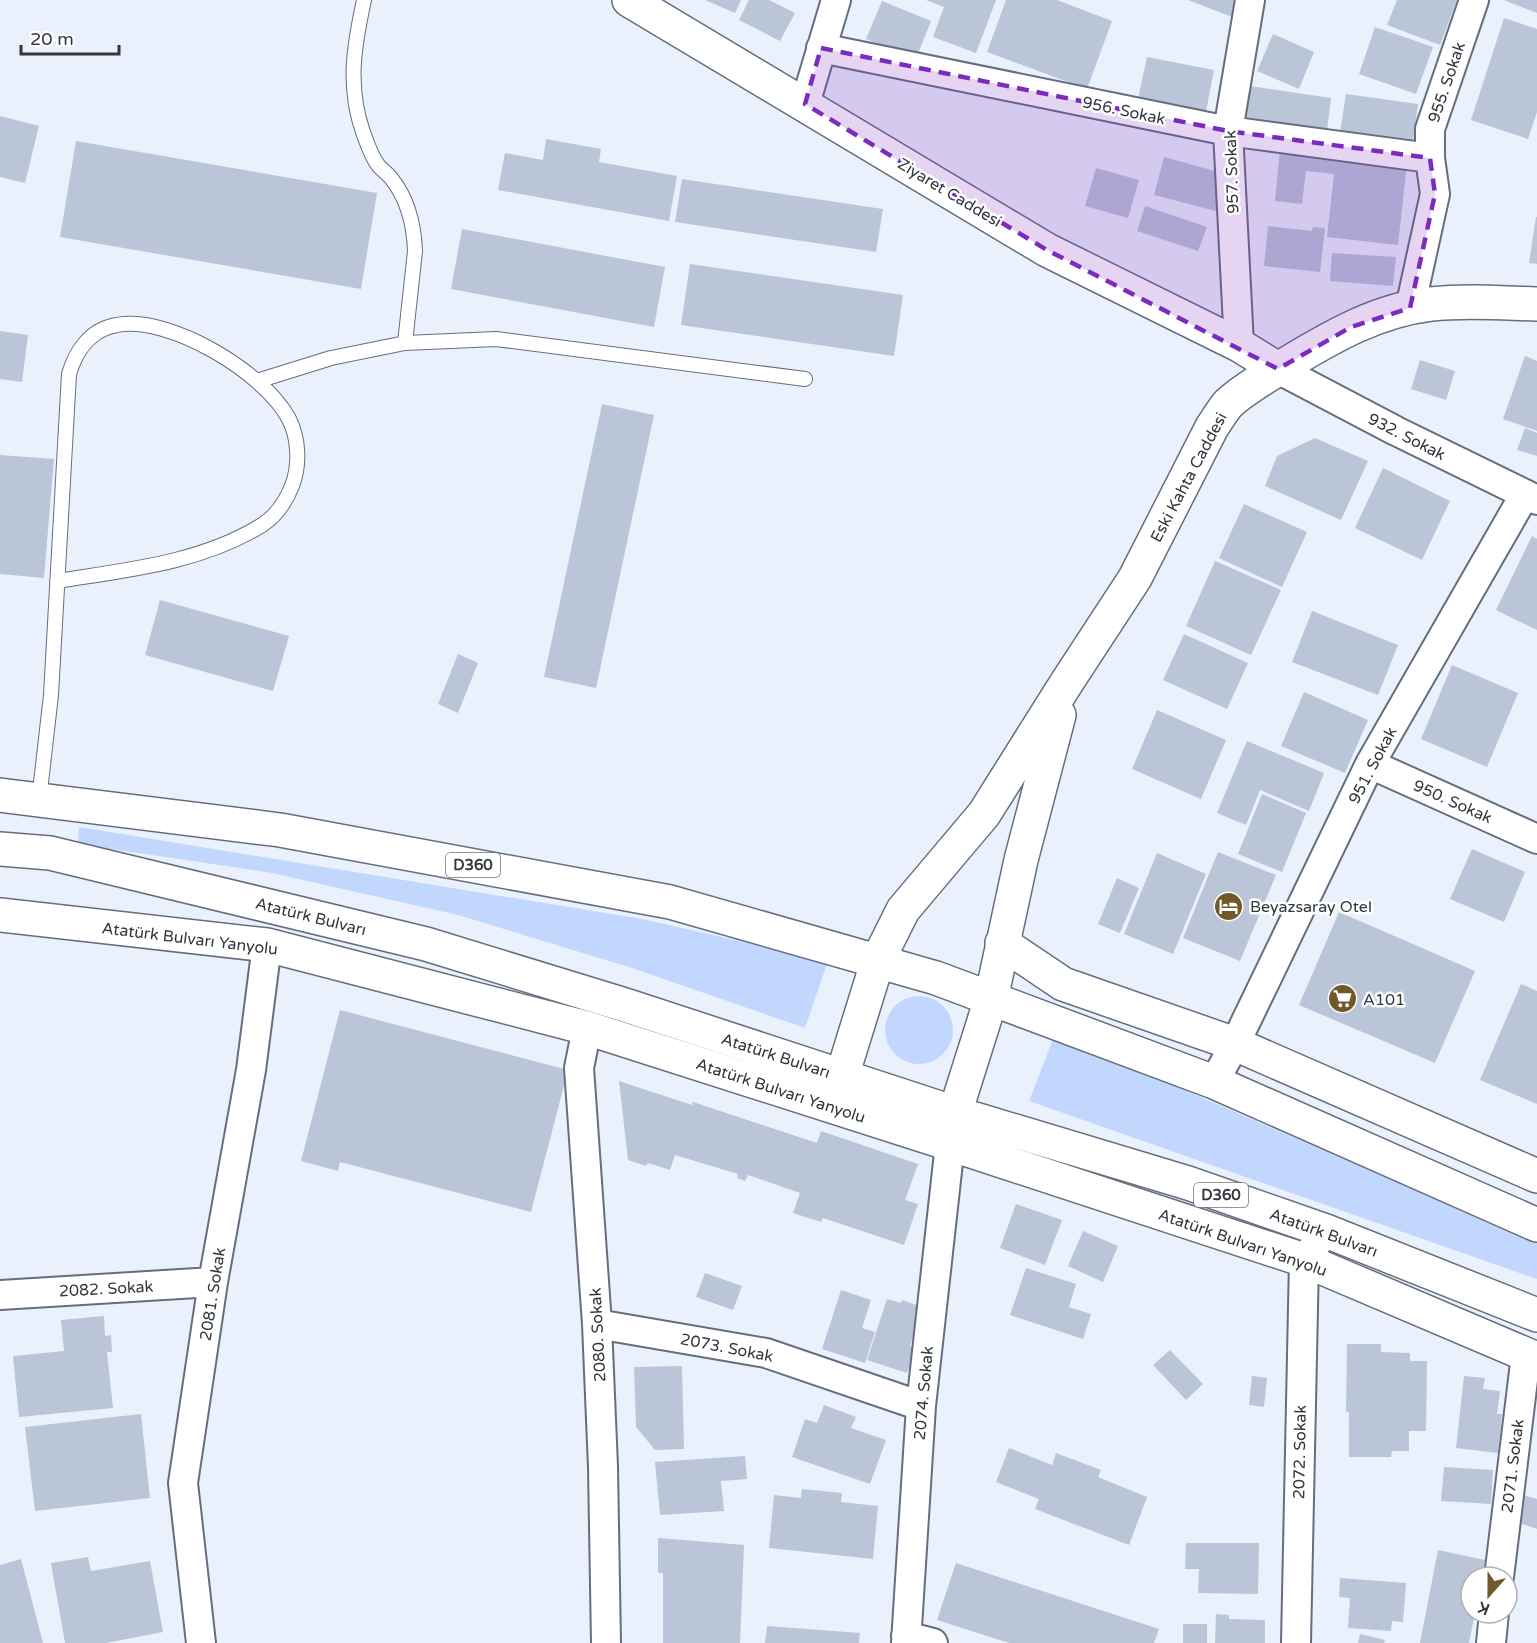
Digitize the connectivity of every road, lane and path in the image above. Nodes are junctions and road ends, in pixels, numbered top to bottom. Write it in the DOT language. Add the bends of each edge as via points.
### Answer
graph roads {
  1 [pos="364,0"];
  2 [pos="629,0"];
  3 [pos="836,0"];
  4 [pos="1250,0"];
  5 [pos="1474,0"];
  6 [pos="821,48"];
  7 [pos="805,104"];
  8 [pos="1228,131"];
  9 [pos="1430,158"];
  10 [pos="1537,304"];
  11 [pos="1410,308"];
  12 [pos="405,343"];
  13 [pos="1239,345"];
  14 [pos="1278,369"];
  15 [pos="805,379"];
  16 [pos="257,381"];
  17 [pos="1531,497"];
  18 [pos="57,581"];
  19 [pos="1067,682"];
  20 [pos="1370,764"];
  21 [pos="0,795"];
  22 [pos="39,800"];
  23 [pos="1537,839"];
  24 [pos="0,849"];
  25 [pos="0,915"];
  26 [pos="1002,943"];
  27 [pos="267,945"];
  28 [pos="878,960"];
  29 [pos="991,999"];
  30 [pos="586,1028"];
  31 [pos="1235,1044"];
  32 [pos="842,1076"];
  33 [pos="1214,1082"];
  34 [pos="953,1128"];
  35 [pos="1537,1176"];
  36 [pos="1537,1225"];
  37 [pos="1326,1232"];
  38 [pos="1304,1260"];
  39 [pos="213,1282"];
  40 [pos="0,1295"];
  41 [pos="1537,1315"];
  42 [pos="597,1324"];
  43 [pos="1531,1357"];
  44 [pos="921,1406"];
  45 [pos="1501,1565"];
  46 [pos="1493,1625"];
  47 [pos="906,1640"];
  48 [pos="201,1643"];
  49 [pos="606,1643"];
  50 [pos="933,1643"];
  51 [pos="1296,1643"];
  52 [pos="1491,1643"];
  1 -- 12 [label="lane" via="353,66 359,121 378,165 408,206 414,236"];
  2 -- 7 [label="main road, Ziyaret Caddesi"];
  3 -- 6 [label="street"];
  4 -- 8 [label="street, 957. Sokak"];
  5 -- 9 [label="street, 955. Sokak" via="1430,129"];
  6 -- 7 [label="street"];
  6 -- 8 [label="street, 956. Sokak"];
  7 -- 13 [label="main road, Ziyaret Caddesi" via="1047,250"];
  8 -- 9 [label="street, 956. Sokak"];
  8 -- 13 [label="street, 957. Sokak"];
  9 -- 11 [label="street, 955. Sokak" via="1435,194"];
  10 -- 11 [label="main road, Eski Kahta Caddesi" via="1451,302"];
  11 -- 14 [label="main road, Eski Kahta Caddesi" via="1351,327"];
  12 -- 15 [label="lane" via="496,339"];
  12 -- 16 [label="lane" via="331,358"];
  13 -- 14 [label="main road, Ziyaret Caddesi"];
  14 -- 17 [label="street, 932. Sokak"];
  14 -- 19 [label="main road, Eski Kahta Caddesi" via="1227,405 1212,427 1135,578"];
  16 -- 18 [label="lane" via="290,420 296,439 295,477 278,511 241,536 181,559"];
  16 -- 18 [label="lane" via="206,346 142,324 114,325 80,348 69,374"];
  17 -- 20 [label="street, 951. Sokak"];
  18 -- 22 [label="lane" via="51,695"];
  19 -- 26 [label="main road"];
  19 -- 28 [label="main road, Eski Kahta Caddesi" via="984,814 903,910"];
  20 -- 23 [label="street, 950. Sokak"];
  20 -- 31 [label="street, 951. Sokak"];
  21 -- 22 [label="main road, D360"];
  22 -- 28 [label="main road, D360" via="280,830 670,902"];
  24 -- 32 [label="main road, Atatürk Bulvarı / D360" via="50,853 426,945"];
  25 -- 27 [label="main road, Atatürk Bulvarı Yanyolu"];
  26 -- 29 [label="main road"];
  26 -- 31 [label="main road" via="1063,984"];
  27 -- 30 [label="main road, Atatürk Bulvarı Yanyolu"];
  27 -- 39 [label="street, 2081. Sokak" via="251,1070"];
  28 -- 29 [label="main road, D360"];
  28 -- 32 [label="main road, Eski Kahta Caddesi"];
  29 -- 33 [label="main road, D360"];
  29 -- 34 [label="main road"];
  30 -- 34 [label="main road, Atatürk Bulvarı Yanyolu"];
  30 -- 42 [label="street, 2080. Sokak" via="579,1068"];
  31 -- 33 [label="street, 951. Sokak"];
  31 -- 35 [label="main road"];
  32 -- 34 [label="main road, Atatürk Bulvarı / D360"];
  33 -- 36 [label="main road, D360"];
  34 -- 37 [label="main road, Atatürk Bulvarı / D360" via="1188,1183"];
  34 -- 38 [label="main road, Atatürk Bulvarı Yanyolu"];
  34 -- 44 [label="street, 2074. Sokak"];
  37 -- 38 [label="street"];
  37 -- 41 [label="main road, Atatürk Bulvarı / D360"];
  38 -- 43 [label="main road, Atatürk Bulvarı Yanyolu"];
  38 -- 51 [label="street, 2072. Sokak"];
  39 -- 40 [label="street, 2082. Sokak"];
  39 -- 48 [label="street, 2081. Sokak" via="183,1483"];
  42 -- 44 [label="street, 2073. Sokak" via="766,1353"];
  42 -- 49 [label="street, 2080. Sokak"];
  43 -- 45 [label="street, 2071. Sokak"];
  44 -- 47 [label="street, 2074. Sokak"];
  46 -- 52 [label="street"];
  47 -- 50 [label="street"];
}
